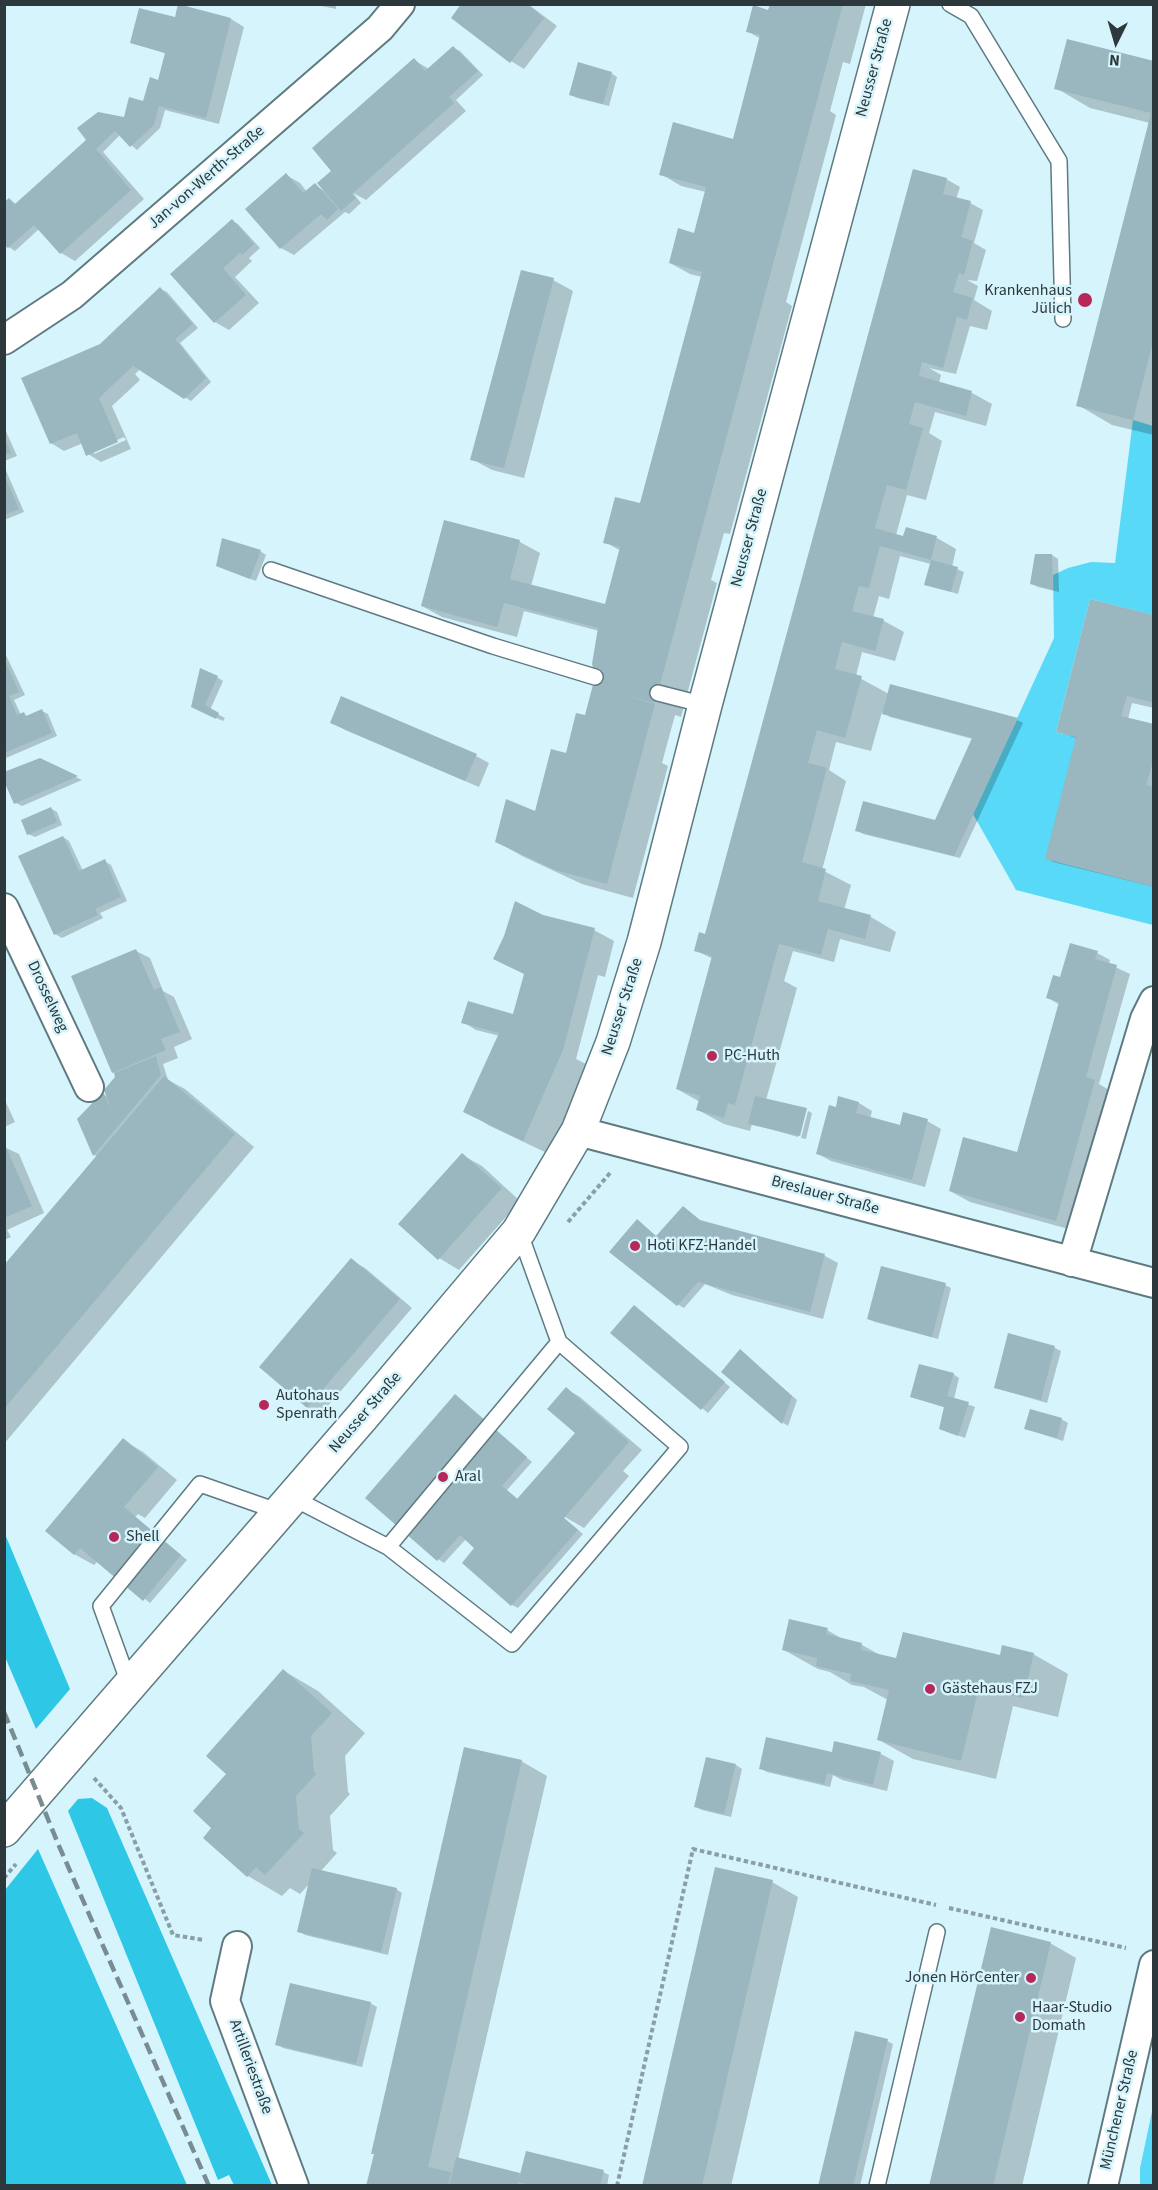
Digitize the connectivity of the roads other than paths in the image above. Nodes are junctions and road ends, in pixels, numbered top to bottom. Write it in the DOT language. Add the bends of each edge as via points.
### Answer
graph roads {
  1 [pos="400,4"];
  2 [pos="892,4"];
  3 [pos="950,4"];
  4 [pos="1062,319"];
  5 [pos="4,340"];
  6 [pos="271,570"];
  7 [pos="595,677"];
  8 [pos="658,693"];
  9 [pos="705,705"];
  10 [pos="4,908"];
  11 [pos="1154,1001"];
  12 [pos="89,1087"];
  13 [pos="578,1131"];
  14 [pos="519,1231"];
  15 [pos="1072,1262"];
  16 [pos="1154,1283"];
  17 [pos="559,1342"];
  18 [pos="286,1505"];
  19 [pos="388,1547"];
  20 [pos="130,1686"];
  21 [pos="4,1830"];
  22 [pos="937,1932"];
  23 [pos="237,1946"];
  24 [pos="1154,1965"];
  25 [pos="294,2186"];
  26 [pos="877,2186"];
  27 [pos="1103,2186"];
  1 -- 5 [label="street, Jan-von-Werth-Straße" via="380,28 72,295"];
  2 -- 9 [label="main road, Neusser Straße"];
  3 -- 4 [label="lane" via="971,16 1059,161"];
  6 -- 7 [label="lane" via="481,643"];
  8 -- 9 [label="lane"];
  9 -- 13 [label="main road, Neusser Straße" via="644,942 613,1042"];
  10 -- 12 [label="street, Drosselweg"];
  11 -- 15 [label="street" via="1144,1019"];
  13 -- 14 [label="main road, Neusser Straße"];
  13 -- 15 [label="street, Breslauer Straße"];
  14 -- 17 [label="lane"];
  14 -- 18 [label="main road, Neusser Straße"];
  15 -- 16 [label="street, Breslauer Straße"];
  17 -- 19 [label="lane"];
  17 -- 19 [label="lane" via="680,1447 512,1644"];
  18 -- 19 [label="lane"];
  18 -- 20 [label="main road, Neusser Straße"];
  18 -- 20 [label="lane" via="200,1484 100,1606"];
  20 -- 21 [label="main road, Neusser Straße"];
  22 -- 26 [label="lane"];
  23 -- 25 [label="street, Artilleriestraße" via="225,2001"];
  24 -- 27 [label="street, Münchener Straße"];
}
